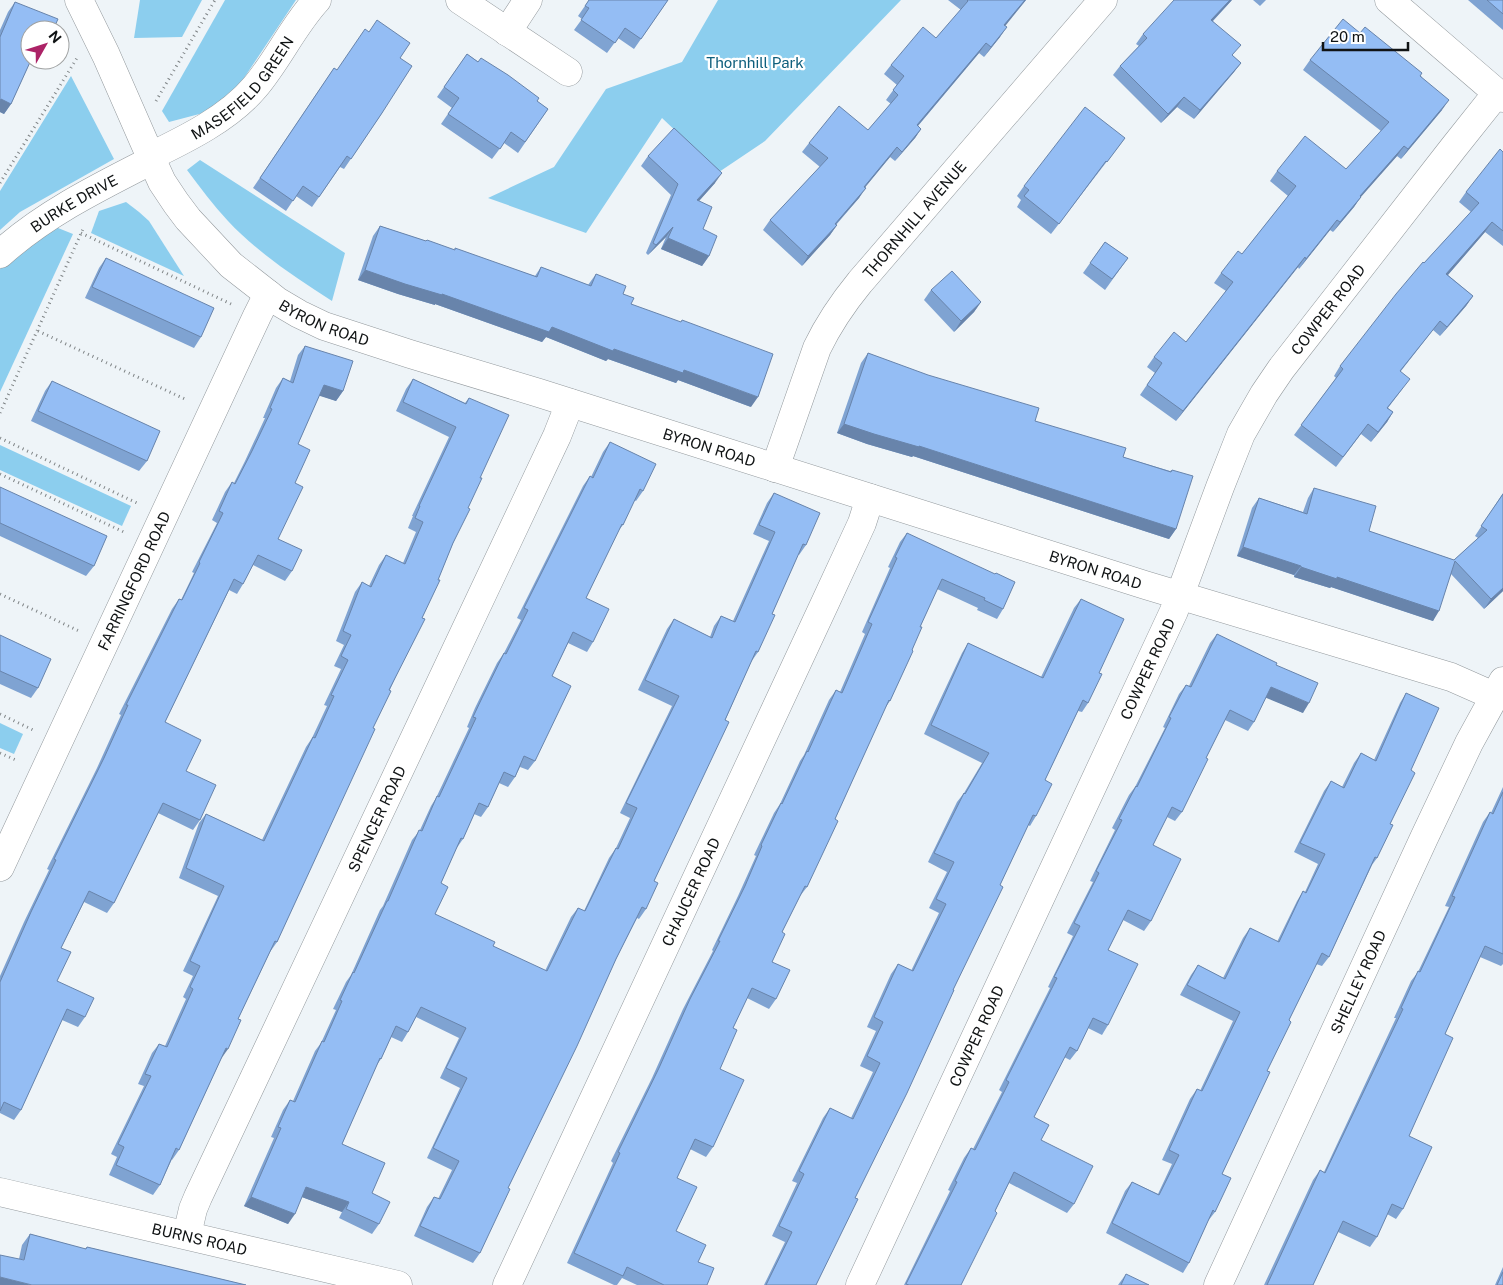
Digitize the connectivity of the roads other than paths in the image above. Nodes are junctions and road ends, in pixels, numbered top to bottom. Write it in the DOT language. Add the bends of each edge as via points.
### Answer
graph roads {
  1 [pos="80,0"];
  2 [pos="317,0"];
  3 [pos="460,0"];
  4 [pos="528,0"];
  5 [pos="1103,0"];
  6 [pos="1389,0"];
  7 [pos="508,32"];
  8 [pos="568,72"];
  9 [pos="1500,96"];
  10 [pos="151,158"];
  11 [pos="0,254"];
  12 [pos="262,305"];
  13 [pos="570,403"];
  14 [pos="775,468"];
  15 [pos="870,498"];
  16 [pos="1179,595"];
  17 [pos="1499,689"];
  18 [pos="0,867"];
  19 [pos="0,1192"];
  20 [pos="187,1235"];
  21 [pos="398,1285"];
  22 [pos="507,1285"];
  23 [pos="860,1285"];
  24 [pos="1218,1285"];
  1 -- 10 [label="street, BYRON ROAD"];
  2 -- 10 [label="street, MASEFIELD GREEN" via="254,88 239,103 192,136"];
  3 -- 7 [label="street"];
  4 -- 7 [label="street"];
  5 -- 14 [label="street, THORNHILL AVENUE" via="838,310 817,348"];
  6 -- 9 [label="street"];
  7 -- 8 [label="street"];
  9 -- 16 [label="street, COWPER ROAD" via="1454,147 1264,394 1235,447"];
  10 -- 11 [label="street, BURKE DRIVE" via="47,217"];
  10 -- 12 [label="street, BYRON ROAD" via="162,182 188,219 231,265"];
  12 -- 13 [label="street, BYRON ROAD" via="299,314 324,326"];
  12 -- 18 [label="street, FARRINGFORD ROAD"];
  13 -- 14 [label="street, BYRON ROAD"];
  13 -- 20 [label="street, SPENCER ROAD" via="193,1209"];
  14 -- 15 [label="street, BYRON ROAD"];
  15 -- 16 [label="street, BYRON ROAD"];
  15 -- 22 [label="street, CHAUCER ROAD" via="826,603"];
  16 -- 17 [label="street, BYRON ROAD"];
  16 -- 23 [label="street, COWPER ROAD"];
  17 -- 24 [label="street, SHELLEY ROAD" via="1424,838"];
  19 -- 20 [label="street, BURNS ROAD"];
  20 -- 21 [label="street, BURNS ROAD"];
}
